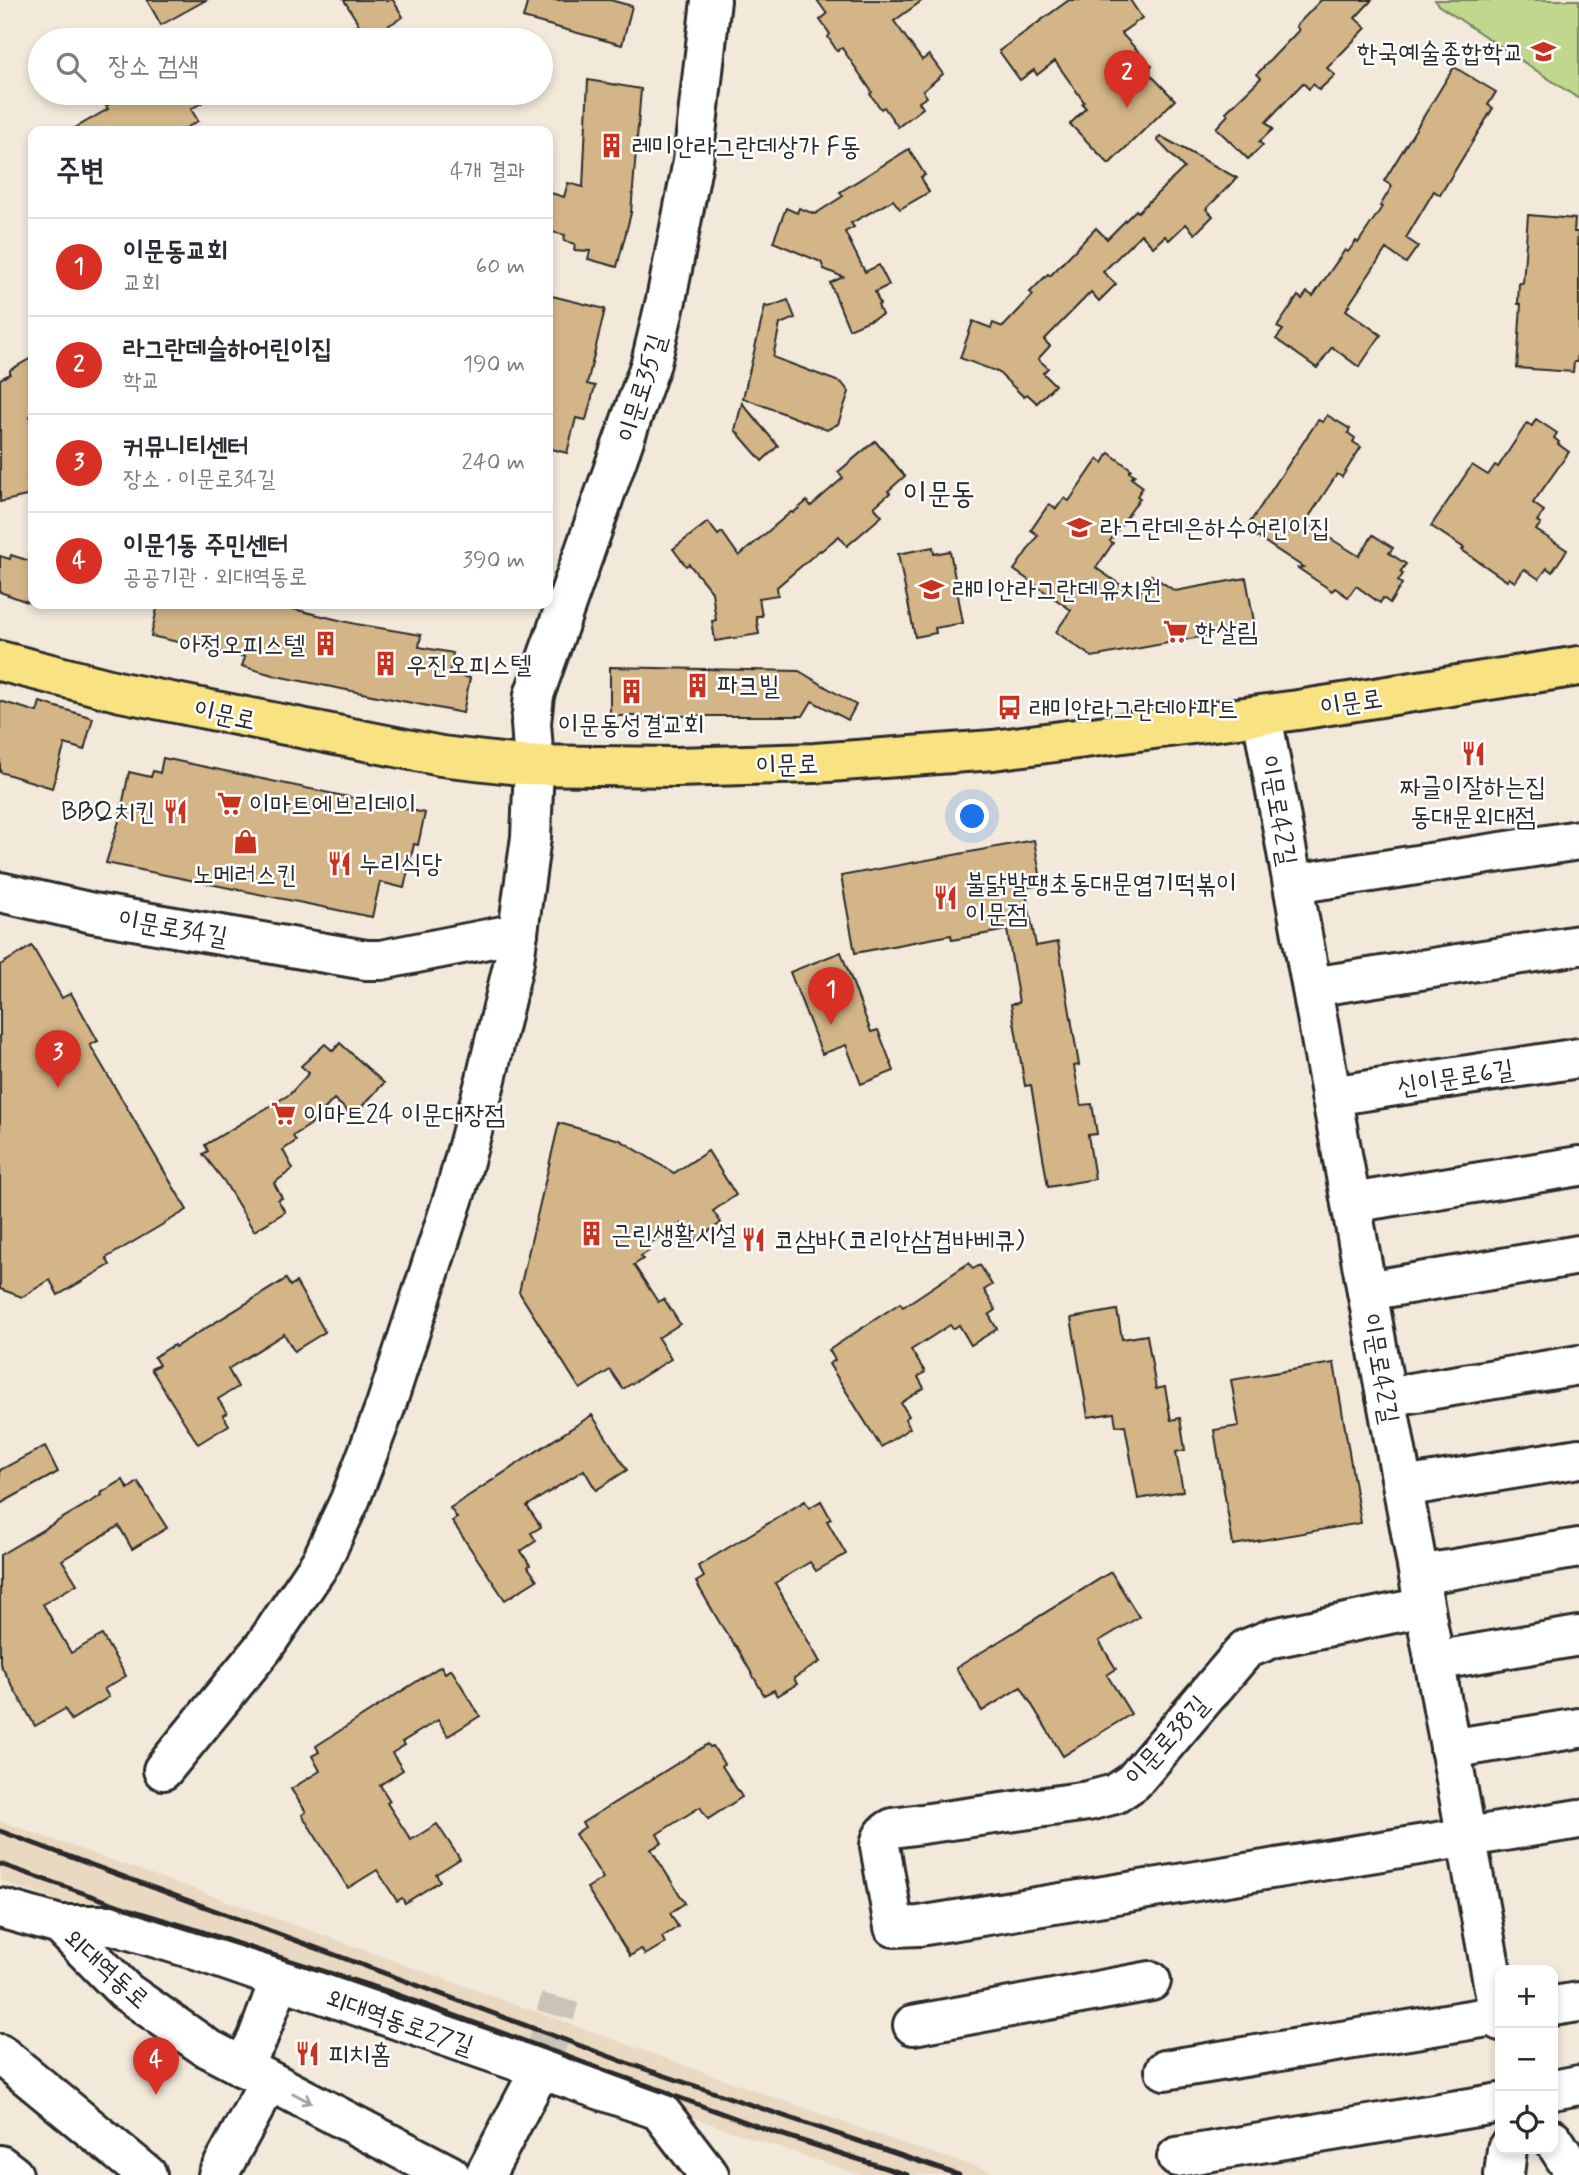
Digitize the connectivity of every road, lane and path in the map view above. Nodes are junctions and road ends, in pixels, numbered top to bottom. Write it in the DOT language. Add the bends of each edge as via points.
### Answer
graph roads {
  1 [pos="710,0"];
  2 [pos="0,661"];
  3 [pos="1579,666"];
  4 [pos="1262,715"];
  5 [pos="534,765"];
  6 [pos="1579,840"];
  7 [pos="1293,884"];
  8 [pos="0,891"];
  9 [pos="517,933"];
  10 [pos="1579,946"];
  11 [pos="1312,987"];
  12 [pos="1579,1058"];
  13 [pos="1331,1096"];
  14 [pos="1579,1166"];
  15 [pos="1351,1203"];
  16 [pos="1579,1255"];
  17 [pos="1367,1291"];
  18 [pos="1579,1365"];
  19 [pos="1386,1397"];
  20 [pos="1579,1458"];
  21 [pos="1403,1487"];
  22 [pos="1579,1548"];
  23 [pos="1422,1591"];
  24 [pos="1579,1636"];
  25 [pos="1434,1661"];
  26 [pos="1579,1728"];
  27 [pos="1451,1749"];
  28 [pos="163,1770"];
  29 [pos="1579,1819"];
  30 [pos="1467,1839"];
  31 [pos="0,1908"];
  32 [pos="60,1925"];
  33 [pos="280,1979"];
  34 [pos="1151,1981"];
  35 [pos="1495,1990"];
  36 [pos="1579,2002"];
  37 [pos="1558,2005"];
  38 [pos="1495,2018"];
  39 [pos="913,2025"];
  40 [pos="5,2069"];
  41 [pos="540,2070"];
  42 [pos="1165,2070"];
  43 [pos="256,2074"];
  44 [pos="1579,2085"];
  45 [pos="1558,2089"];
  46 [pos="1495,2104"];
  47 [pos="1558,2146"];
  48 [pos="1506,2154"];
  49 [pos="1177,2157"];
  50 [pos="0,2165"];
  51 [pos="1577,2174"];
  52 [pos="13,2175"];
  53 [pos="147,2175"];
  54 [pos="218,2175"];
  55 [pos="450,2175"];
  56 [pos="485,2175"];
  57 [pos="709,2175"];
  58 [pos="1504,2175"];
  1 -- 5 [label="street, 이문로35길" via="693,161 666,300 637,407 534,695"];
  2 -- 5 [label="main road, 이문로" via="289,727 441,756"];
  3 -- 4 [label="main road, 이문로"];
  4 -- 5 [label="main road, 이문로" via="911,757 676,767"];
  4 -- 7 [label="street, 이문로42길"];
  5 -- 9 [label="street, 이문로35길" via="531,837"];
  6 -- 7 [label="street"];
  7 -- 11 [label="street, 이문로42길"];
  8 -- 9 [label="street, 이문로34길" via="93,913 347,958 382,960"];
  9 -- 28 [label="street, 이문로35길" via="514,961 457,1187 350,1500 321,1562 263,1648"];
  10 -- 11 [label="street"];
  11 -- 13 [label="street, 이문로42길"];
  12 -- 13 [label="street, 신이문로6길"];
  13 -- 15 [label="street, 이문로42길"];
  14 -- 15 [label="street"];
  15 -- 17 [label="street, 이문로42길"];
  16 -- 17 [label="street"];
  17 -- 19 [label="street, 이문로42길"];
  18 -- 19 [label="street"];
  19 -- 21 [label="street, 이문로42길"];
  20 -- 21 [label="street"];
  21 -- 23 [label="street, 이문로42길"];
  22 -- 23 [label="street"];
  23 -- 25 [label="street, 이문로42길"];
  23 -- 30 [label="street, 이문로38길" via="1246,1649 1133,1782 1115,1794 887,1831 880,1846 894,1927"];
  24 -- 25 [label="street"];
  25 -- 27 [label="street, 이문로42길"];
  26 -- 27 [label="street"];
  27 -- 30 [label="street, 이문로42길"];
  29 -- 30 [label="street"];
  30 -- 35 [label="street, 이문로42길"];
  31 -- 32 [label="street, 외대역동로"];
  32 -- 33 [label="street, 외대역동로27길" via="113,1925"];
  32 -- 43 [label="street, 외대역동로" via="125,1991 207,2048"];
  33 -- 41 [label="street, 외대역동로27길"];
  33 -- 43 [label="street" via="257,2040"];
  34 -- 39 [label="street"];
  36 -- 37 [label="street"];
  38 -- 42 [label="street"];
  40 -- 53 [label="street"];
  41 -- 56 [label="street"];
  41 -- 57 [label="street, 외대역동로27길" via="659,2110"];
  43 -- 54 [label="street"];
  43 -- 55 [label="street, 외대역동로, one-way"];
  44 -- 45 [label="street"];
  46 -- 49 [label="street"];
  47 -- 51 [label="street"];
  48 -- 58 [label="street"];
  50 -- 52 [label="street"];
}
